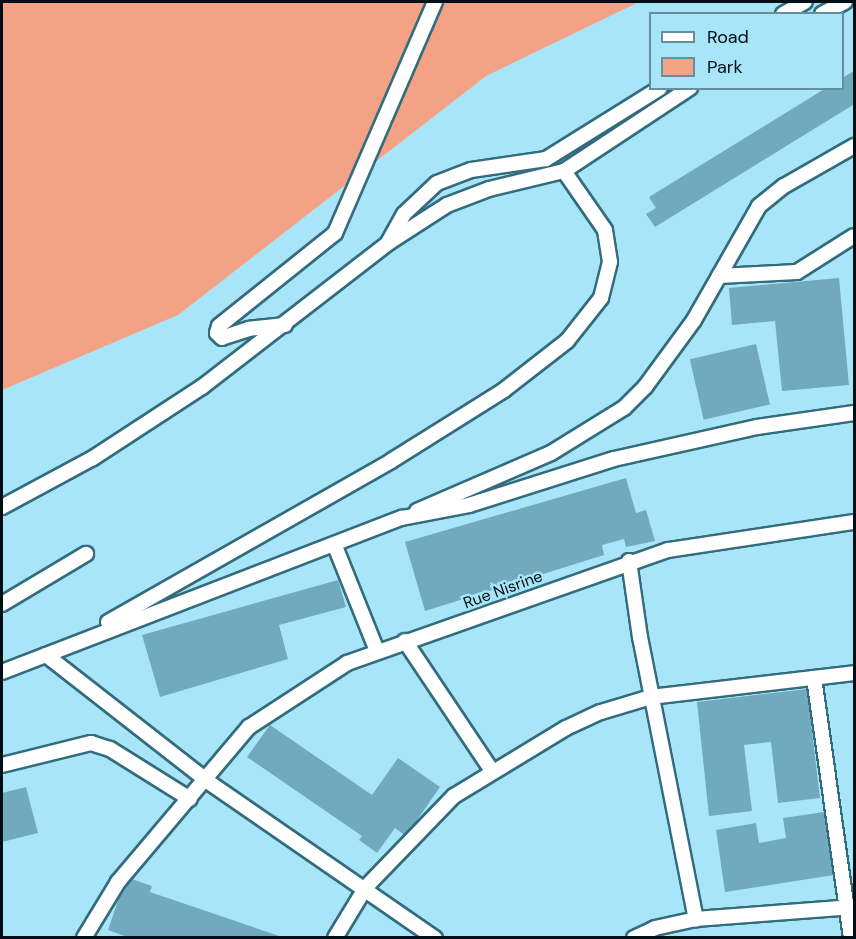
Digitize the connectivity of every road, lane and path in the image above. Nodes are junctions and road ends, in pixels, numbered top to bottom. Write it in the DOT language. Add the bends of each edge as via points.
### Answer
graph roads {
  1 [pos="435,2"];
  2 [pos="805,2"];
  3 [pos="845,2"];
  4 [pos="787,12"];
  5 [pos="826,12"];
  6 [pos="657,90"];
  7 [pos="687,90"];
  8 [pos="855,146"];
  9 [pos="564,171"];
  10 [pos="855,236"];
  11 [pos="388,243"];
  12 [pos="719,276"];
  13 [pos="287,325"];
  14 [pos="855,413"];
  15 [pos="2,507"];
  16 [pos="402,518"];
  17 [pos="855,522"];
  18 [pos="335,546"];
  19 [pos="86,554"];
  20 [pos="629,561"];
  21 [pos="2,604"];
  22 [pos="75,641"];
  23 [pos="405,641"];
  24 [pos="377,651"];
  25 [pos="46,655"];
  26 [pos="2,672"];
  27 [pos="855,672"];
  28 [pos="814,678"];
  29 [pos="651,697"];
  30 [pos="2,765"];
  31 [pos="492,771"];
  32 [pos="207,781"];
  33 [pos="190,799"];
  34 [pos="366,887"];
  35 [pos="851,908"];
  36 [pos="696,920"];
  37 [pos="84,938"];
  38 [pos="335,938"];
  39 [pos="435,938"];
  40 [pos="634,938"];
  41 [pos="851,938"];
  1 -- 13 [label="street" via="335,232 219,326 217,333 222,338 249,329"];
  2 -- 4 [label="street"];
  3 -- 5 [label="street"];
  6 -- 11 [label="street" via="546,159 471,170 437,183 405,214"];
  7 -- 9 [label="street"];
  8 -- 12 [label="street" via="784,186 759,206"];
  9 -- 11 [label="street" via="468,196"];
  9 -- 22 [label="street" via="605,230 610,262 601,298 567,341 504,390 390,461"];
  10 -- 12 [label="street" via="797,272"];
  11 -- 13 [label="street"];
  12 -- 16 [label="street" via="671,352 624,408 551,453"];
  13 -- 15 [label="street" via="202,387 93,458"];
  14 -- 16 [label="street" via="757,427 614,459 469,505"];
  16 -- 18 [label="street"];
  17 -- 20 [label="street, Rue Nisrine" via="711,542"];
  18 -- 22 [label="street"];
  18 -- 24 [label="street"];
  19 -- 21 [label="street"];
  20 -- 23 [label="street, Rue Nisrine"];
  20 -- 29 [label="street"];
  22 -- 25 [label="street"];
  23 -- 24 [label="street, Rue Nisrine"];
  23 -- 31 [label="street"];
  24 -- 32 [label="street, Rue Nisrine" via="347,663 249,728"];
  25 -- 26 [label="street"];
  25 -- 32 [label="street"];
  27 -- 28 [label="street"];
  28 -- 29 [label="street"];
  28 -- 35 [label="street"];
  29 -- 31 [label="street" via="592,716"];
  29 -- 36 [label="street"];
  30 -- 33 [label="street" via="91,743 110,750"];
  31 -- 34 [label="street" via="454,796"];
  32 -- 33 [label="street, Rue Nisrine"];
  32 -- 34 [label="street"];
  33 -- 37 [label="street, Rue Nisrine" via="118,882"];
  34 -- 38 [label="street"];
  34 -- 39 [label="street"];
  35 -- 36 [label="street"];
  35 -- 41 [label="street"];
  36 -- 40 [label="street"];
}
